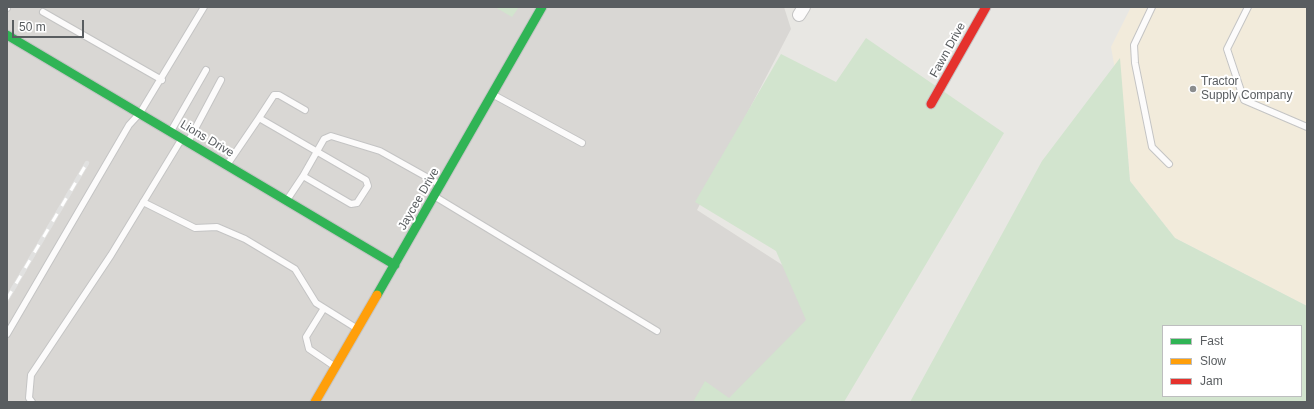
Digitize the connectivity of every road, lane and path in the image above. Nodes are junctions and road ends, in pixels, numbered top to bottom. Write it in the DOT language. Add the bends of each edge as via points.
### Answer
graph roads {
  1 [pos="204,7"];
  2 [pos="542,7"];
  3 [pos="986,7"];
  4 [pos="1152,7"];
  5 [pos="1248,7"];
  6 [pos="43,12"];
  7 [pos="7,35"];
  8 [pos="206,70"];
  9 [pos="162,80"];
  10 [pos="221,80"];
  11 [pos="492,94"];
  12 [pos="931,104"];
  13 [pos="306,110"];
  14 [pos="140,113"];
  15 [pos="259,118"];
  16 [pos="1307,127"];
  17 [pos="171,132"];
  18 [pos="185,140"];
  19 [pos="582,143"];
  20 [pos="317,151"];
  21 [pos="1169,164"];
  22 [pos="227,165"];
  23 [pos="303,176"];
  24 [pos="440,185"];
  25 [pos="434,196"];
  26 [pos="287,200"];
  27 [pos="143,202"];
  28 [pos="395,264"];
  29 [pos="324,308"];
  30 [pos="358,329"];
  31 [pos="657,332"];
  32 [pos="7,335"];
  33 [pos="336,367"];
  34 [pos="32,402"];
  35 [pos="315,402"];
  1 -- 9 [label="lane"];
  2 -- 11 [label="street, Jaycee Drive"];
  3 -- 12 [label="street, Fawn Drive"];
  4 -- 21 [label="lane" via="1134,45 1135,63 1152,147"];
  5 -- 16 [label="lane" via="1227,49 1244,100"];
  6 -- 9 [label="lane"];
  7 -- 14 [label="street, Lions Drive"];
  8 -- 17 [label="lane"];
  9 -- 14 [label="lane"];
  10 -- 18 [label="lane"];
  11 -- 19 [label="lane"];
  11 -- 24 [label="street, Jaycee Drive"];
  13 -- 15 [label="lane" via="279,95 274,96"];
  14 -- 17 [label="street, Lions Drive"];
  14 -- 32 [label="lane" via="129,125"];
  15 -- 20 [label="lane"];
  15 -- 22 [label="lane"];
  17 -- 18 [label="street, Lions Drive"];
  18 -- 22 [label="street, Lions Drive"];
  18 -- 27 [label="lane"];
  20 -- 23 [label="lane"];
  20 -- 23 [label="lane" via="366,180 368,186 357,203 350,204"];
  20 -- 24 [label="lane" via="324,139 330,136 380,151"];
  22 -- 26 [label="street, Lions Drive"];
  23 -- 26 [label="lane"];
  24 -- 25 [label="street, Jaycee Drive"];
  25 -- 28 [label="street, Jaycee Drive"];
  25 -- 31 [label="lane"];
  26 -- 28 [label="street, Lions Drive"];
  27 -- 29 [label="lane" via="195,228 217,226 245,239 295,269 316,303"];
  27 -- 34 [label="lane" via="31,375 29,398"];
  28 -- 30 [label="street, Jaycee Drive"];
  29 -- 30 [label="lane"];
  29 -- 33 [label="lane" via="306,337 309,349"];
  30 -- 33 [label="street, Jaycee Drive"];
  33 -- 35 [label="street, Jaycee Drive"];
}
